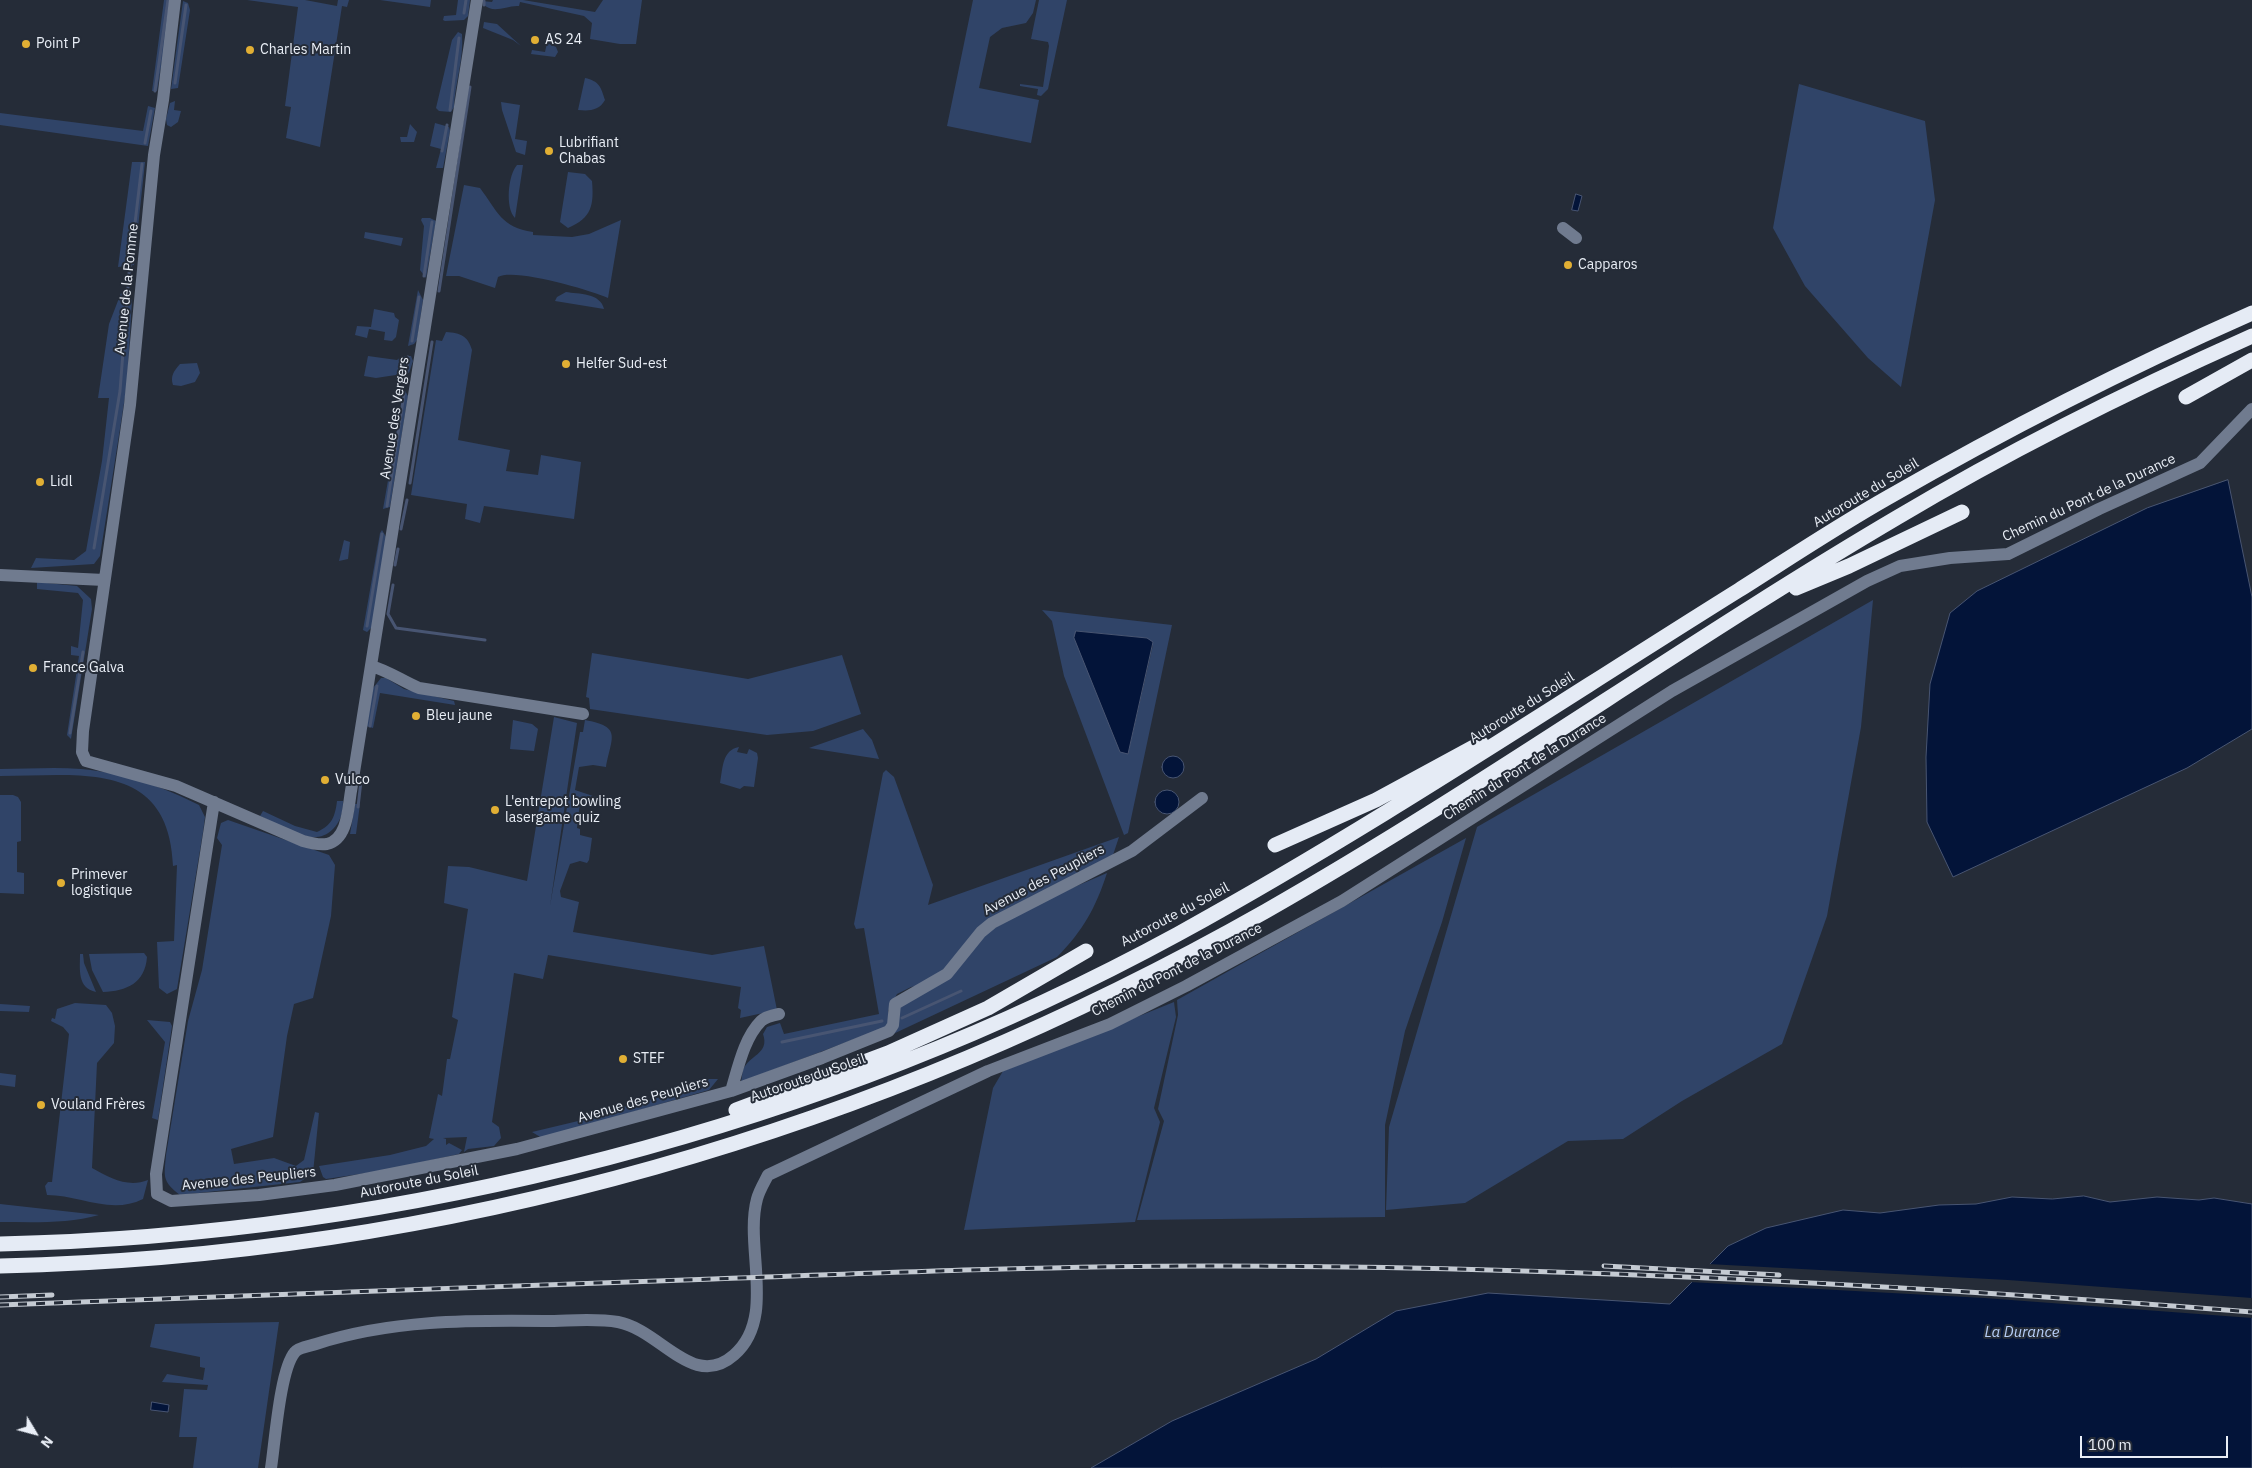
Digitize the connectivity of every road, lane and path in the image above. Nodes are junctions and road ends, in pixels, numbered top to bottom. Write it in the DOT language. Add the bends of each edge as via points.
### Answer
graph roads {
  1 [pos="175,0"];
  2 [pos="477,0"];
  3 [pos="1563,228"];
  4 [pos="1576,238"];
  5 [pos="2252,312"];
  6 [pos="2252,336"];
  7 [pos="2252,360"];
  8 [pos="2186,397"];
  9 [pos="2252,409"];
  10 [pos="1962,512"];
  11 [pos="0,575"];
  12 [pos="104,580"];
  13 [pos="1758,604"];
  14 [pos="371,666"];
  15 [pos="1560,703"];
  16 [pos="583,714"];
  17 [pos="1202,798"];
  18 [pos="214,802"];
  19 [pos="1275,845"];
  20 [pos="1086,951"];
  21 [pos="780,1014"];
  22 [pos="731,1090"];
  23 [pos="669,1141"];
  24 [pos="0,1244"];
  25 [pos="0,1266"];
  26 [pos="271,1468"];
  1 -- 12 [label="street, Avenue de la Pomme" via="154,155 130,405"];
  2 -- 14 [label="street, Avenue des Vergers"];
  3 -- 4 [label="street"];
  5 -- 15 [label="highway, Autoroute du Soleil" via="2046,410 1884,499"];
  6 -- 13 [label="highway" via="2128,394 1977,472"];
  7 -- 8 [label="highway"];
  9 -- 26 [label="street, Chemin du Pont de la Durance" via="2200,463 2008,554 1900,566 1867,581 1672,691 1342,901 1110,1024 988,1071 768,1175 757,1200 753,1328 743,1346 725,1361 698,1367 645,1331 618,1322 474,1320 345,1334 296,1350 286,1365"];
  10 -- 13 [label="highway" via="1849,566"];
  11 -- 12 [label="street"];
  12 -- 18 [label="street, Avenue de la Pomme" via="83,731 82,752 86,761 176,786"];
  13 -- 25 [label="highway" via="1383,842 1264,912 1050,1023 883,1093 776,1132 649,1170 530,1200 377,1231 156,1258"];
  14 -- 16 [label="street" via="390,671 402,681 419,688"];
  14 -- 18 [label="street, Avenue des Vergers" via="345,827 336,838 329,844 303,842"];
  15 -- 19 [label="highway" via="1376,800"];
  15 -- 23 [label="highway, Autoroute du Soleil" via="1250,894 1112,968 939,1047 796,1101"];
  17 -- 22 [label="street, Avenue des Peupliers" via="1132,851 992,923 947,974 895,1004 893,1025 889,1030"];
  18 -- 22 [label="street, Avenue des Peupliers" via="158,1165 158,1194 171,1201 211,1199 335,1185 409,1172 568,1136"];
  20 -- 23 [label="highway" via="980,1012 888,1053 706,1122"];
  21 -- 22 [label="street, Avenue des Peupliers" via="762,1019 756,1027 746,1044"];
  23 -- 24 [label="highway, Autoroute du Soleil" via="522,1178 366,1210 152,1236"];
}
